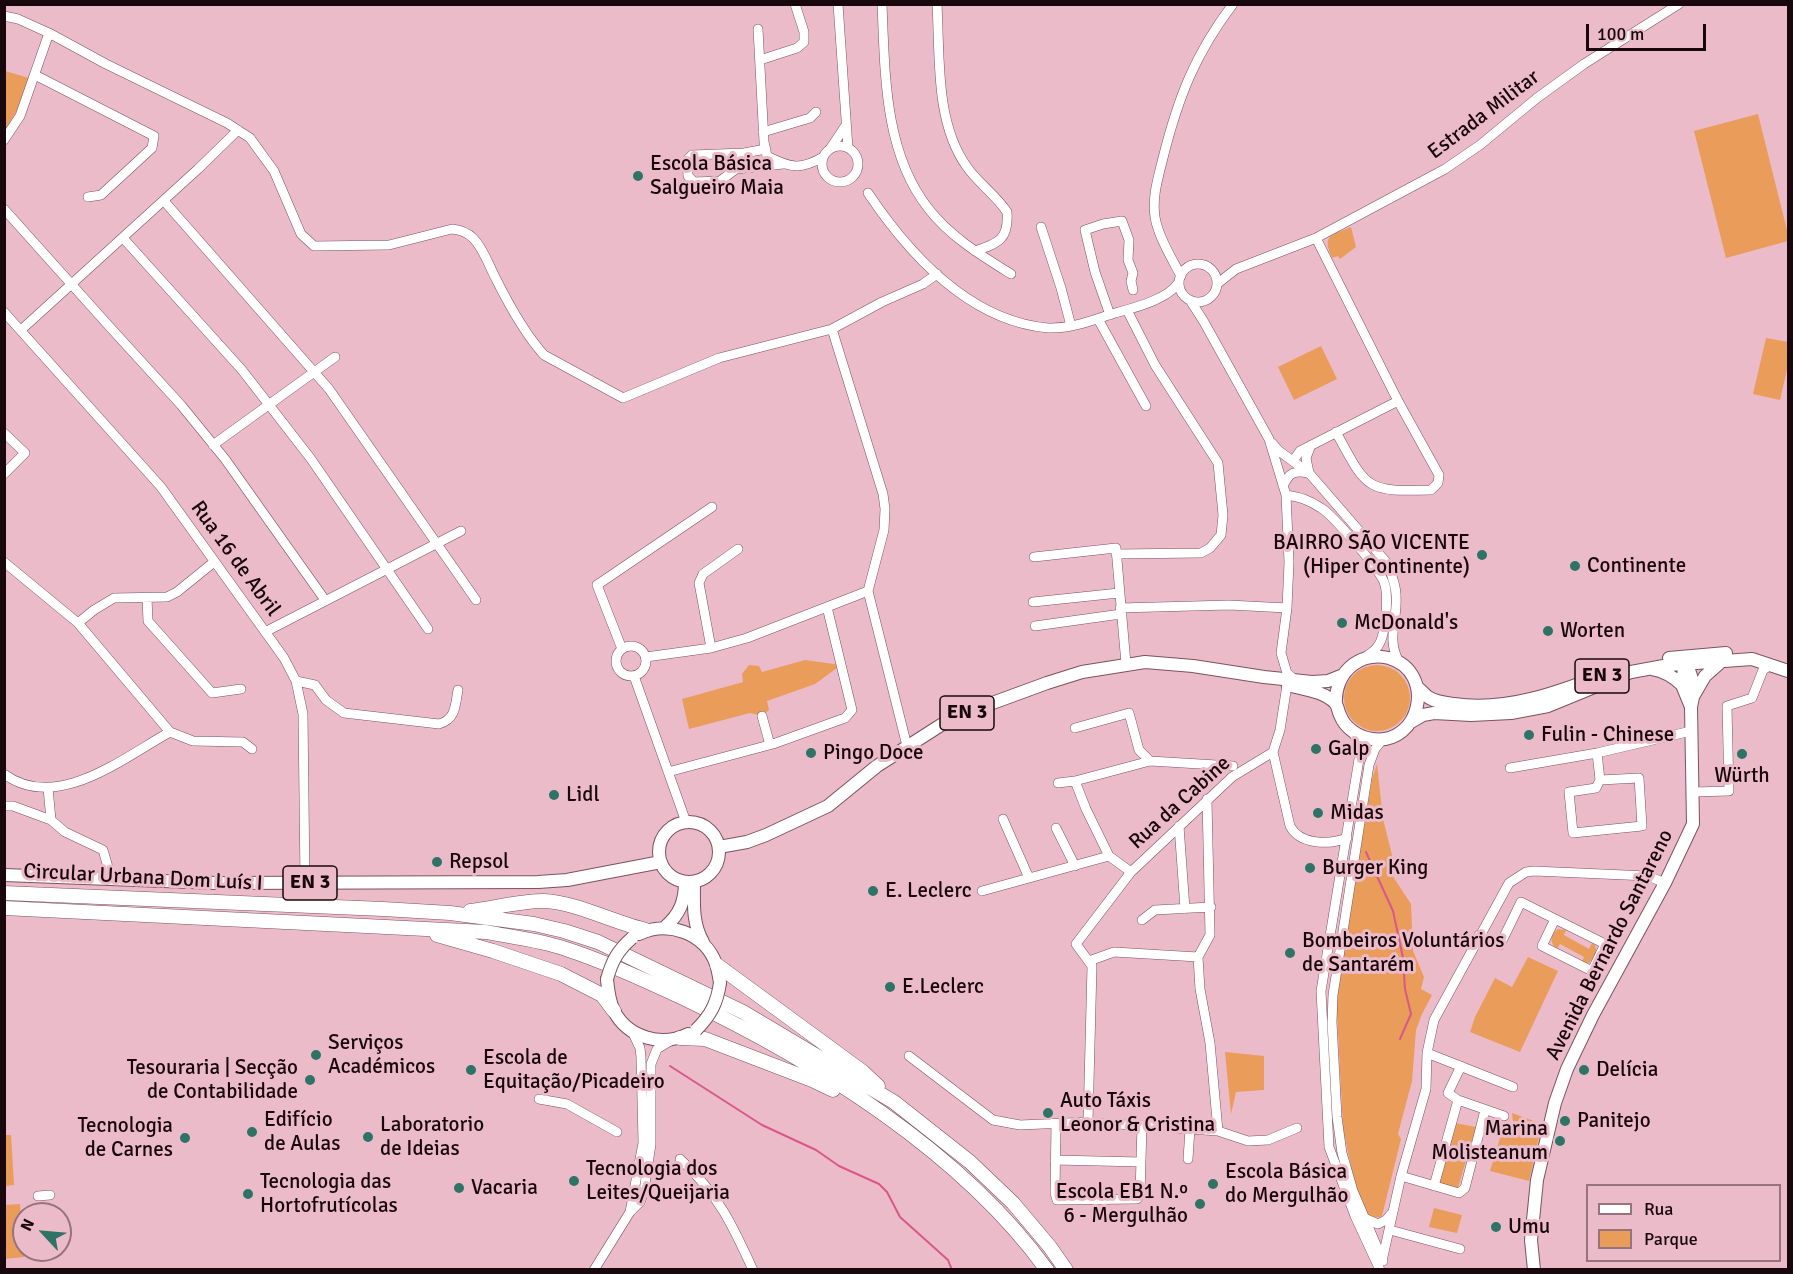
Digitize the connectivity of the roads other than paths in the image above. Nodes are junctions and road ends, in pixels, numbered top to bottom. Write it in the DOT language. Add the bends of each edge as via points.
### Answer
graph roads {
  1 [pos="795,4"];
  2 [pos="838,4"];
  3 [pos="882,4"];
  4 [pos="937,4"];
  5 [pos="1233,4"];
  6 [pos="1679,4"];
  7 [pos="4,16"];
  8 [pos="758,29"];
  9 [pos="49,33"];
  10 [pos="760,60"];
  11 [pos="35,75"];
  12 [pos="816,112"];
  13 [pos="846,125"];
  14 [pos="238,130"];
  15 [pos="763,132"];
  16 [pos="4,140"];
  17 [pos="848,148"];
  18 [pos="766,149"];
  19 [pos="830,149"];
  20 [pos="727,154"];
  21 [pos="823,158"];
  22 [pos="783,164"];
  23 [pos="808,166"];
  24 [pos="730,173"];
  25 [pos="828,177"];
  26 [pos="868,193"];
  27 [pos="88,197"];
  28 [pos="164,201"];
  29 [pos="4,209"];
  30 [pos="1041,227"];
  31 [pos="123,238"];
  32 [pos="1316,238"];
  33 [pos="975,251"];
  34 [pos="1170,252"];
  35 [pos="1190,266"];
  36 [pos="1211,269"];
  37 [pos="1236,269"];
  38 [pos="937,274"];
  39 [pos="1011,274"];
  40 [pos="1180,279"];
  41 [pos="72,284"];
  42 [pos="1217,284"];
  43 [pos="1133,290"];
  44 [pos="1164,296"];
  45 [pos="1187,298"];
  46 [pos="1209,299"];
  47 [pos="1127,310"];
  48 [pos="4,312"];
  49 [pos="1110,315"];
  50 [pos="1098,319"];
  51 [pos="1204,322"];
  52 [pos="1071,326"];
  53 [pos="832,329"];
  54 [pos="21,330"];
  55 [pos="335,357"];
  56 [pos="315,372"];
  57 [pos="1398,401"];
  58 [pos="269,404"];
  59 [pos="1146,406"];
  60 [pos="1336,432"];
  61 [pos="4,433"];
  62 [pos="1269,439"];
  63 [pos="213,445"];
  64 [pos="1311,445"];
  65 [pos="1279,451"];
  66 [pos="1299,451"];
  67 [pos="1293,461"];
  68 [pos="1309,473"];
  69 [pos="4,474"];
  70 [pos="1285,491"];
  71 [pos="712,507"];
  72 [pos="461,531"];
  73 [pos="436,543"];
  74 [pos="738,549"];
  75 [pos="1116,554"];
  76 [pos="1034,557"];
  77 [pos="4,562"];
  78 [pos="214,562"];
  79 [pos="388,570"];
  80 [pos="868,591"];
  81 [pos="1119,593"];
  82 [pos="147,598"];
  83 [pos="325,600"];
  84 [pos="476,600"];
  85 [pos="1033,602"];
  86 [pos="827,607"];
  87 [pos="1287,608"];
  88 [pos="1121,611"];
  89 [pos="78,623"];
  90 [pos="1035,626"];
  91 [pos="429,629"];
  92 [pos="265,632"];
  93 [pos="711,648"];
  94 [pos="622,649"];
  95 [pos="646,657"];
  96 [pos="1362,660"];
  97 [pos="1685,660"];
  98 [pos="1722,661"];
  99 [pos="1399,662"];
  100 [pos="1126,663"];
  101 [pos="1771,665"];
  102 [pos="1651,668"];
  103 [pos="1788,670"];
  104 [pos="1343,675"];
  105 [pos="634,676"];
  106 [pos="296,681"];
  107 [pos="1291,682"];
  108 [pos="1682,685"];
  109 [pos="1418,687"];
  110 [pos="241,689"];
  111 [pos="458,690"];
  112 [pos="1692,702"];
  113 [pos="1336,704"];
  114 [pos="762,716"];
  115 [pos="1412,722"];
  116 [pos="1075,728"];
  117 [pos="1691,731"];
  118 [pos="170,732"];
  119 [pos="1354,733"];
  120 [pos="1383,739"];
  121 [pos="770,745"];
  122 [pos="907,746"];
  123 [pos="252,749"];
  124 [pos="1274,752"];
  125 [pos="1597,753"];
  126 [pos="1150,761"];
  127 [pos="1233,766"];
  128 [pos="1510,768"];
  129 [pos="669,772"];
  130 [pos="4,774"];
  131 [pos="1600,780"];
  132 [pos="1075,781"];
  133 [pos="1058,783"];
  134 [pos="48,788"];
  135 [pos="1693,792"];
  136 [pos="1207,800"];
  137 [pos="4,806"];
  138 [pos="1004,819"];
  139 [pos="51,820"];
  140 [pos="686,822"];
  141 [pos="1179,826"];
  142 [pos="1056,828"];
  143 [pos="1347,838"];
  144 [pos="1324,842"];
  145 [pos="719,848"];
  146 [pos="1344,854"];
  147 [pos="1109,856"];
  148 [pos="661,862"];
  149 [pos="1075,866"];
  150 [pos="1131,872"];
  151 [pos="4,875"];
  152 [pos="1029,878"];
  153 [pos="107,879"];
  154 [pos="690,882"];
  155 [pos="305,883"];
  156 [pos="1665,883"];
  157 [pos="982,891"];
  158 [pos="4,893"];
  159 [pos="1211,907"];
  160 [pos="4,908"];
  161 [pos="1185,909"];
  162 [pos="450,914"];
  163 [pos="1556,919"];
  164 [pos="1142,920"];
  165 [pos="665,927"];
  166 [pos="408,929"];
  167 [pos="646,930"];
  168 [pos="1479,935"];
  169 [pos="709,950"];
  170 [pos="1198,957"];
  171 [pos="1089,961"];
  172 [pos="717,965"];
  173 [pos="614,1011"];
  174 [pos="632,1031"];
  175 [pos="676,1039"];
  176 [pos="1427,1053"];
  177 [pos="909,1056"];
  178 [pos="1461,1066"];
  179 [pos="1513,1087"];
  180 [pos="646,1090"];
  181 [pos="539,1099"];
  182 [pos="1458,1100"];
  183 [pos="894,1102"];
  184 [pos="874,1107"];
  185 [pos="1485,1110"];
  186 [pos="1504,1116"];
  187 [pos="1088,1122"];
  188 [pos="1056,1124"];
  189 [pos="1143,1125"];
  190 [pos="1297,1128"];
  191 [pos="1190,1129"];
  192 [pos="1218,1131"];
  193 [pos="617,1132"];
  194 [pos="680,1159"];
  195 [pos="1188,1159"];
  196 [pos="1056,1160"];
  197 [pos="1141,1162"];
  198 [pos="1401,1176"];
  199 [pos="1434,1186"];
  200 [pos="50,1195"];
  201 [pos="38,1196"];
  202 [pos="1393,1211"];
  203 [pos="1363,1217"];
  204 [pos="1390,1230"];
  205 [pos="1460,1249"];
  206 [pos="1382,1266"];
  207 [pos="594,1269"];
  208 [pos="753,1269"];
  209 [pos="1047,1269"];
  210 [pos="1066,1269"];
  211 [pos="1534,1269"];
  1 -- 10 [label="street" via="804,42"];
  2 -- 13 [label="street"];
  3 -- 33 [label="street" via="888,97 895,141 908,176 928,209"];
  4 -- 33 [label="street" via="946,124 967,168 1008,212 1005,235 994,245"];
  5 -- 34 [label="street" via="1208,39 1183,88 1163,157 1154,207 1160,236"];
  6 -- 32 [label="street, Estrada Militar" via="1584,64 1445,169"];
  7 -- 9 [label="street"];
  8 -- 10 [label="street"];
  9 -- 11 [label="street"];
  9 -- 14 [label="street"];
  10 -- 15 [label="street"];
  11 -- 16 [label="street" via="20,116"];
  11 -- 27 [label="street" via="154,136 152,148 110,187 101,195"];
  12 -- 15 [label="street" via="810,118"];
  13 -- 17 [label="street"];
  13 -- 19 [label="street"];
  14 -- 28 [label="street"];
  14 -- 53 [label="street" via="250,138 273,171 301,234 314,246 389,245 452,229 463,230 480,246 534,345 544,355 623,398 719,358"];
  15 -- 18 [label="street"];
  17 -- 19 [label="street"];
  17 -- 25 [label="street" via="856,157 854,174 838,182"];
  18 -- 20 [label="street"];
  18 -- 22 [label="street" via="767,156"];
  19 -- 21 [label="street"];
  20 -- 24 [label="street"];
  20 -- 24 [label="street" via="692,155 687,160 688,176 694,182 720,181"];
  21 -- 23 [label="street"];
  21 -- 25 [label="street" via="822,168"];
  22 -- 23 [label="street"];
  22 -- 24 [label="street"];
  23 -- 25 [label="street"];
  26 -- 38 [label="street" via="894,230"];
  28 -- 31 [label="street"];
  28 -- 56 [label="street"];
  29 -- 41 [label="street"];
  30 -- 52 [label="street"];
  31 -- 41 [label="street"];
  31 -- 58 [label="street"];
  32 -- 37 [label="street, Estrada Militar"];
  32 -- 57 [label="street"];
  33 -- 39 [label="street"];
  34 -- 35 [label="street"];
  34 -- 40 [label="street"];
  35 -- 36 [label="street"];
  35 -- 40 [label="street"];
  36 -- 37 [label="street, Estrada Militar"];
  36 -- 42 [label="street"];
  37 -- 42 [label="street, Estrada Militar"];
  38 -- 52 [label="street" via="988,311 1006,319 1049,328"];
  38 -- 53 [label="street"];
  40 -- 44 [label="street" via="1175,289"];
  40 -- 45 [label="street"];
  41 -- 54 [label="street"];
  41 -- 63 [label="street" via="182,405"];
  42 -- 46 [label="street"];
  43 -- 49 [label="street" via="1129,240 1122,221 1085,230"];
  44 -- 45 [label="street"];
  44 -- 47 [label="street"];
  45 -- 46 [label="street" via="1201,302"];
  45 -- 51 [label="street"];
  46 -- 51 [label="street"];
  47 -- 49 [label="street"];
  47 -- 75 [label="street" via="1155,365 1218,463 1222,515 1221,535 1201,553"];
  48 -- 54 [label="street, Rua 16 de Abril"];
  49 -- 50 [label="street"];
  50 -- 52 [label="street"];
  50 -- 59 [label="street"];
  51 -- 62 [label="street"];
  53 -- 80 [label="street" via="883,494 884,530"];
  54 -- 78 [label="street, Rua 16 de Abril" via="161,487"];
  55 -- 56 [label="street"];
  56 -- 58 [label="street"];
  56 -- 73 [label="street"];
  57 -- 60 [label="street"];
  57 -- 60 [label="street" via="1439,475 1431,490 1380,489 1359,474"];
  58 -- 63 [label="street"];
  58 -- 79 [label="street"];
  60 -- 64 [label="street"];
  61 -- 69 [label="street" via="25,453"];
  62 -- 65 [label="street"];
  62 -- 70 [label="street"];
  63 -- 83 [label="street"];
  64 -- 66 [label="street"];
  64 -- 68 [label="street" via="1306,458"];
  65 -- 66 [label="street"];
  65 -- 67 [label="street"];
  66 -- 67 [label="street"];
  67 -- 68 [label="street"];
  68 -- 70 [label="street" via="1288,475"];
  68 -- 99 [label="street" via="1387,563 1396,594 1392,646"];
  70 -- 87 [label="street"];
  70 -- 96 [label="street" via="1324,509 1378,570 1385,584 1387,600 1380,644"];
  71 -- 94 [label="street" via="597,585"];
  72 -- 73 [label="street"];
  73 -- 79 [label="street"];
  73 -- 84 [label="street"];
  74 -- 93 [label="street" via="703,574 699,583"];
  75 -- 76 [label="street" via="1116,548"];
  75 -- 81 [label="street"];
  77 -- 89 [label="street"];
  78 -- 82 [label="street" via="177,592"];
  78 -- 92 [label="street, Rua 16 de Abril"];
  79 -- 83 [label="street"];
  79 -- 91 [label="street"];
  80 -- 86 [label="street"];
  80 -- 122 [label="street"];
  81 -- 85 [label="street"];
  81 -- 88 [label="street"];
  82 -- 89 [label="street" via="114,598"];
  82 -- 110 [label="street" via="148,621 212,693"];
  83 -- 92 [label="street"];
  86 -- 93 [label="street"];
  86 -- 121 [label="street" via="852,710 845,718"];
  87 -- 88 [label="street" via="1229,605"];
  87 -- 107 [label="street" via="1281,653"];
  88 -- 90 [label="street"];
  88 -- 100 [label="street"];
  89 -- 118 [label="street"];
  92 -- 106 [label="street, Rua 16 de Abril"];
  93 -- 95 [label="street"];
  94 -- 95 [label="street" via="636,647"];
  94 -- 105 [label="street" via="617,667 624,675"];
  95 -- 105 [label="street" via="643,671"];
  96 -- 99 [label="main road" via="1383,657"];
  96 -- 104 [label="main road, EN 3"];
  97 -- 98 [label="main road, EN 3"];
  97 -- 102 [label="main road, EN 3"];
  97 -- 103 [label="main road, EN 3" via="1754,652 1773,658"];
  97 -- 108 [label="main road"];
  97 -- 109 [label="main road, EN 3" via="1635,663 1530,700 1500,704 1440,702 1428,698"];
  97 -- 112 [label="main road, Avenida Bernardo Santareno" via="1691,672"];
  98 -- 101 [label="main road, EN 3" via="1752,659"];
  98 -- 112 [label="main road" via="1706,676"];
  99 -- 109 [label="main road, EN 3"];
  100 -- 107 [label="main road, EN 3" via="1162,662"];
  100 -- 122 [label="main road, EN 3" via="1047,682 941,725"];
  101 -- 103 [label="main road, EN 3"];
  101 -- 135 [label="street" via="1763,670 1752,698 1727,706 1729,791"];
  102 -- 108 [label="main road"];
  102 -- 115 [label="main road, EN 3" via="1548,706 1510,713 1434,713"];
  104 -- 107 [label="main road, EN 3" via="1328,681"];
  104 -- 113 [label="main road"];
  105 -- 129 [label="street"];
  106 -- 111 [label="street" via="315,685 326,700 344,713 439,724 454,715"];
  106 -- 155 [label="street, Rua 16 de Abril" via="304,736"];
  107 -- 113 [label="main road, EN 3"];
  107 -- 124 [label="street"];
  108 -- 112 [label="main road, Avenida Bernardo Santareno"];
  109 -- 115 [label="main road" via="1418,705"];
  112 -- 117 [label="main road, Avenida Bernardo Santareno"];
  113 -- 119 [label="main road" via="1341,718"];
  114 -- 121 [label="street"];
  115 -- 120 [label="main road, EN 3" via="1399,734"];
  116 -- 126 [label="street" via="1129,713 1139,750"];
  117 -- 125 [label="street"];
  117 -- 135 [label="main road, Avenida Bernardo Santareno"];
  118 -- 123 [label="street" via="193,741 243,742"];
  118 -- 134 [label="street" via="94,776"];
  119 -- 120 [label="main road"];
  119 -- 143 [label="street" via="1359,759"];
  120 -- 203 [label="street" via="1369,765 1333,995 1337,1117 1342,1153"];
  121 -- 129 [label="street"];
  122 -- 145 [label="main road, EN 3" via="822,809 766,835"];
  124 -- 136 [label="street, Rua da Cabine" via="1242,770"];
  124 -- 144 [label="street" via="1290,826 1300,838"];
  125 -- 128 [label="street"];
  125 -- 131 [label="street"];
  126 -- 127 [label="street"];
  126 -- 132 [label="street"];
  129 -- 140 [label="street"];
  130 -- 134 [label="street" via="16,783"];
  131 -- 131 [label="street" via="1594,789 1569,792 1573,833 1642,826 1639,778"];
  132 -- 133 [label="street"];
  132 -- 147 [label="street"];
  134 -- 139 [label="street"];
  135 -- 156 [label="main road, Avenida Bernardo Santareno" via="1693,824"];
  136 -- 141 [label="street, Rua da Cabine"];
  136 -- 159 [label="street"];
  137 -- 139 [label="street"];
  138 -- 152 [label="street"];
  139 -- 153 [label="street" via="65,832 103,850"];
  140 -- 145 [label="main road" via="706,826 714,833"];
  140 -- 148 [label="main road" via="676,824 662,839"];
  141 -- 150 [label="street, Rua da Cabine"];
  141 -- 161 [label="street"];
  142 -- 149 [label="street"];
  143 -- 144 [label="street"];
  143 -- 146 [label="street"];
  144 -- 146 [label="street" via="1337,846"];
  145 -- 154 [label="main road" via="718,863 712,872"];
  146 -- 206 [label="street" via="1321,991 1329,1148 1364,1236"];
  147 -- 149 [label="street"];
  147 -- 150 [label="street"];
  148 -- 154 [label="main road" via="669,874"];
  148 -- 155 [label="main road, EN 3" via="538,882"];
  149 -- 152 [label="street"];
  150 -- 171 [label="street, Rua da Cabine" via="1076,944"];
  151 -- 153 [label="main road, EN 3"];
  152 -- 157 [label="street"];
  153 -- 155 [label="main road, EN 3"];
  154 -- 165 [label="main road" via="683,904"];
  154 -- 169 [label="main road" via="698,932"];
  156 -- 168 [label="street" via="1648,876 1527,872 1509,883"];
  156 -- 211 [label="main road, Avenida Bernardo Santareno" via="1593,1015 1555,1103 1537,1180 1531,1240"];
  158 -- 162 [label="highway, Circular Urbana Dom Luís I"];
  159 -- 161 [label="street"];
  159 -- 170 [label="street" via="1210,935"];
  160 -- 166 [label="highway, Circular Urbana Dom Luís I"];
  161 -- 164 [label="street" via="1155,910"];
  162 -- 167 [label="highway" via="544,901"];
  162 -- 183 [label="highway, Circular Urbana Dom Luís I" via="534,924 598,942 743,1012"];
  163 -- 163 [label="street" via="1542,946 1592,970 1605,944"];
  163 -- 168 [label="street" via="1521,902 1500,945"];
  165 -- 167 [label="main road"];
  165 -- 169 [label="main road" via="697,938"];
  166 -- 173 [label="highway" via="464,942 561,974 602,995"];
  166 -- 184 [label="highway, Circular Urbana Dom Luís I" via="486,932 565,948 731,1021"];
  167 -- 173 [label="main road, bridge" via="615,956 607,979"];
  168 -- 176 [label="street" via="1434,1020"];
  169 -- 172 [label="main road"];
  170 -- 171 [label="street" via="1114,952"];
  170 -- 192 [label="street"];
  171 -- 187 [label="street" via="1092,966"];
  172 -- 175 [label="main road, bridge" via="720,983 709,1017 696,1030"];
  172 -- 183 [label="highway" via="863,1072"];
  173 -- 174 [label="main road"];
  174 -- 175 [label="main road" via="651,1039"];
  174 -- 180 [label="street" via="640,1048"];
  175 -- 180 [label="street" via="657,1049"];
  175 -- 184 [label="highway" via="705,1039"];
  176 -- 178 [label="street"];
  176 -- 198 [label="street" via="1426,1089"];
  177 -- 188 [label="street" via="993,1120 1020,1125"];
  178 -- 179 [label="street"];
  178 -- 182 [label="street" via="1448,1093"];
  180 -- 207 [label="street" via="644,1191"];
  181 -- 193 [label="street" via="567,1104"];
  182 -- 185 [label="street"];
  182 -- 199 [label="street"];
  183 -- 210 [label="highway, Circular Urbana Dom Luís I" via="970,1162 1013,1203"];
  184 -- 209 [label="highway, Circular Urbana Dom Luís I" via="994,1207"];
  185 -- 186 [label="street"];
  185 -- 199 [label="street" via="1465,1188 1458,1193"];
  187 -- 188 [label="street"];
  187 -- 189 [label="street"];
  188 -- 196 [label="street"];
  189 -- 191 [label="street"];
  189 -- 197 [label="street"];
  190 -- 192 [label="street" via="1268,1140 1248,1141"];
  191 -- 192 [label="street"];
  191 -- 195 [label="street"];
  194 -- 208 [label="street" via="727,1214"];
  196 -- 197 [label="street"];
  196 -- 197 [label="street" via="1058,1200 1137,1199"];
  198 -- 199 [label="street"];
  198 -- 202 [label="street"];
  200 -- 201 [label="street"];
  202 -- 203 [label="street" via="1378,1224"];
  202 -- 204 [label="street"];
  203 -- 206 [label="street"];
  204 -- 205 [label="street"];
  204 -- 206 [label="street"];
}
